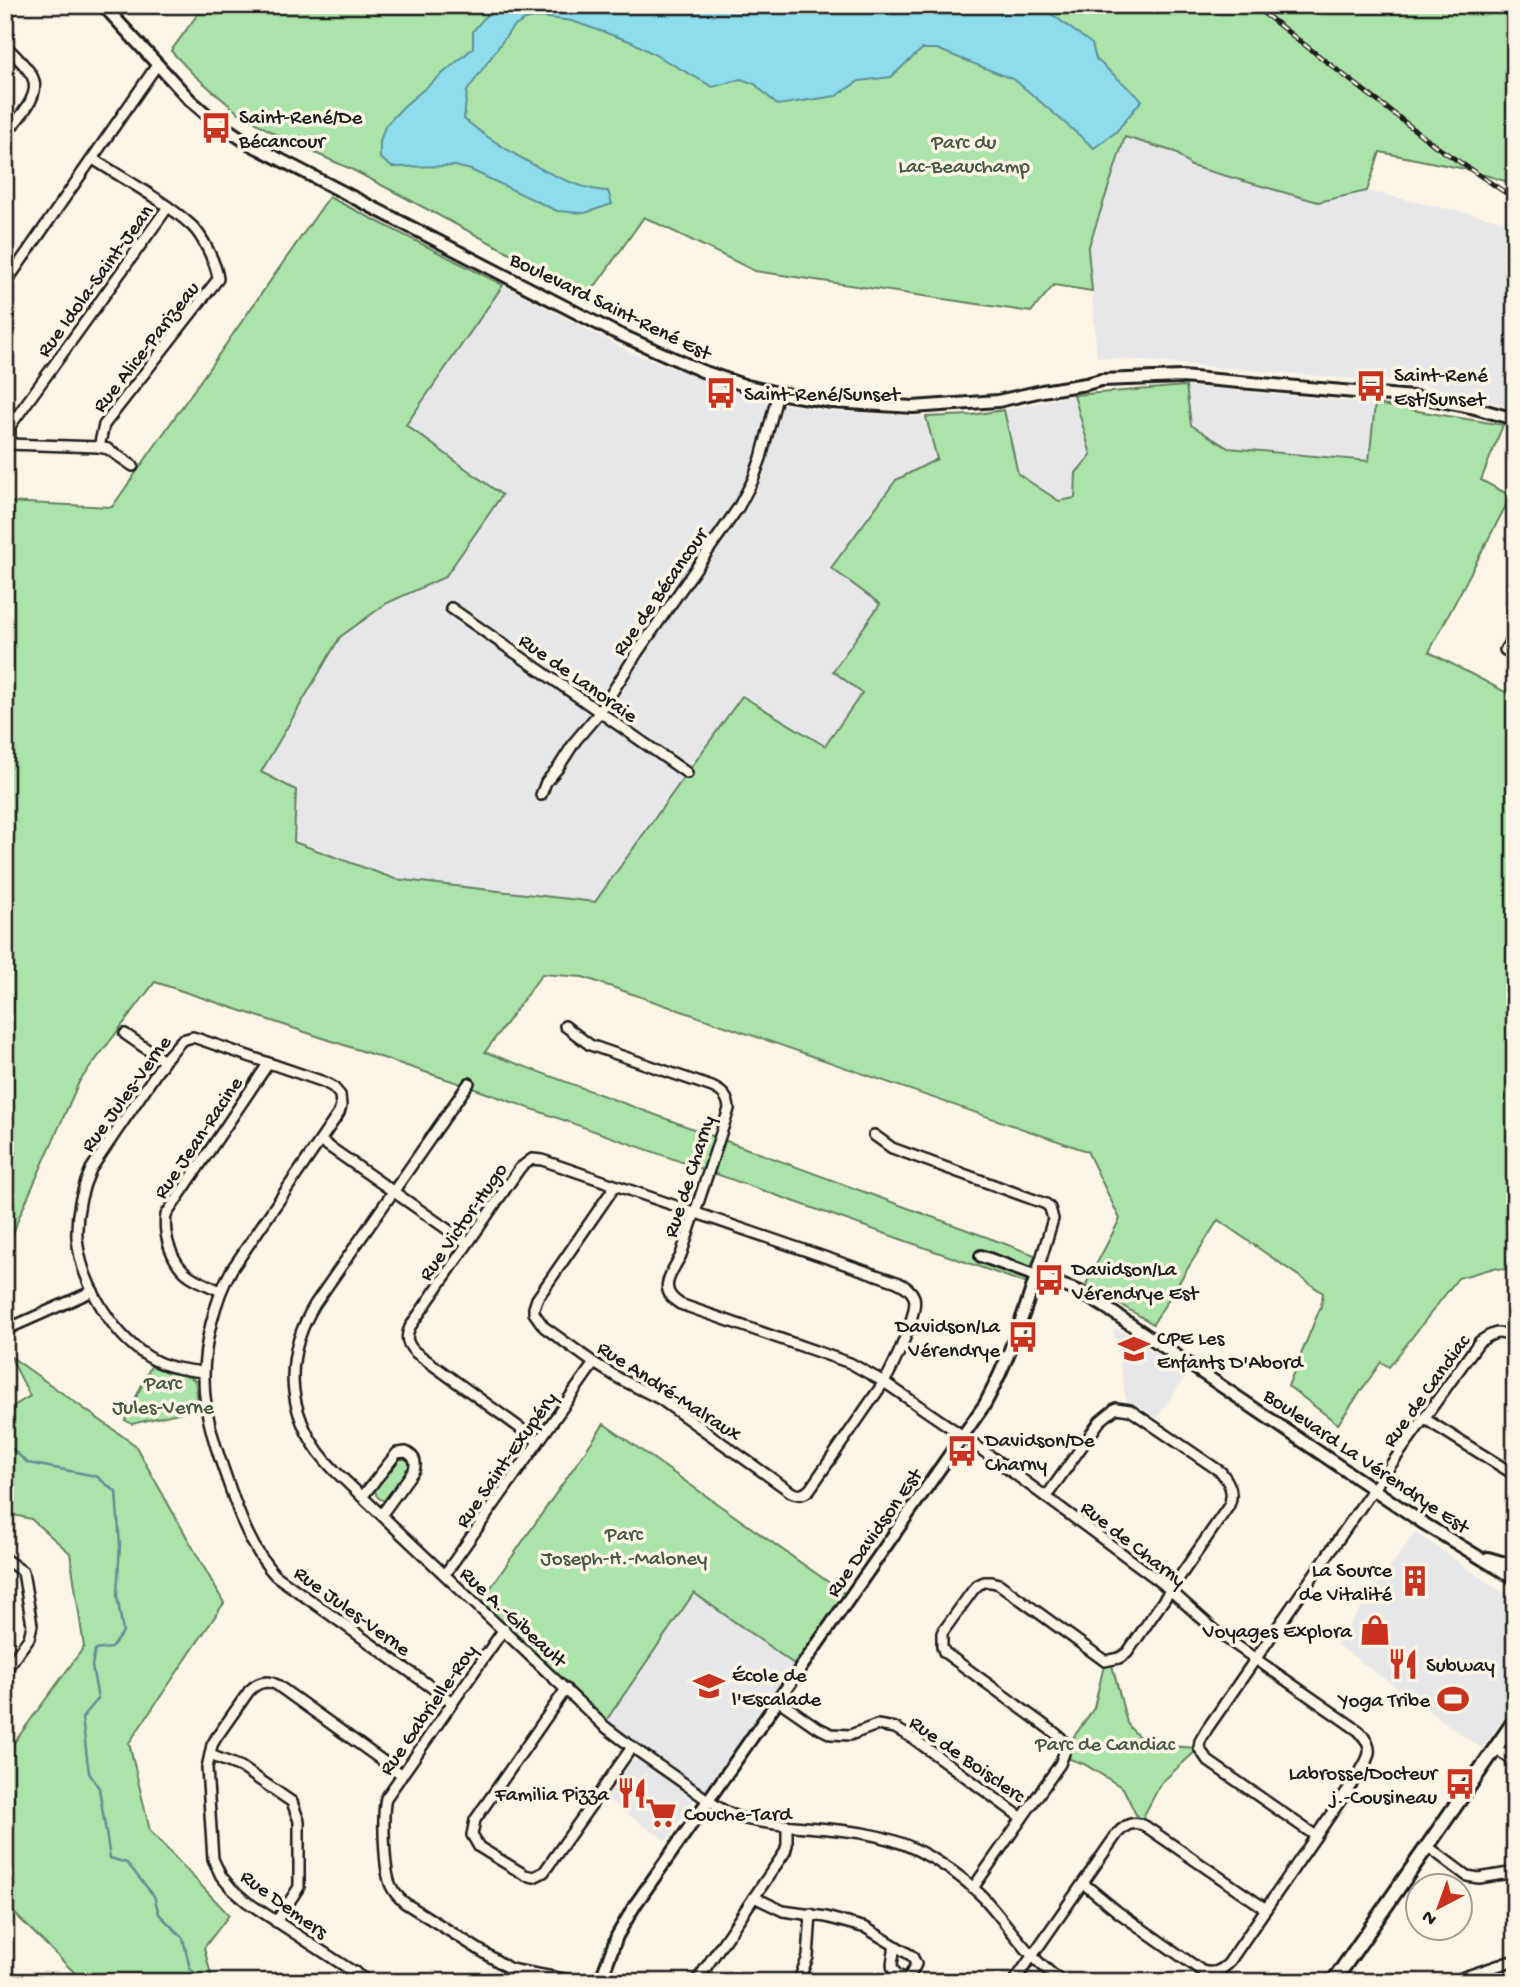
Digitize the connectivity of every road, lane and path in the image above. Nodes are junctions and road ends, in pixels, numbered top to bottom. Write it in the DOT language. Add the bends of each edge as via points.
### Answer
graph roads {
  1 [pos="103,5"];
  2 [pos="5,46"];
  3 [pos="157,65"];
  4 [pos="5,135"];
  5 [pos="93,159"];
  6 [pos="168,207"];
  7 [pos="5,284"];
  8 [pos="778,393"];
  9 [pos="1515,419"];
  10 [pos="8,444"];
  11 [pos="99,447"];
  12 [pos="132,466"];
  13 [pos="452,608"];
  14 [pos="1515,634"];
  15 [pos="1505,650"];
  16 [pos="599,713"];
  17 [pos="687,773"];
  18 [pos="541,795"];
  19 [pos="565,1027"];
  20 [pos="125,1034"];
  21 [pos="164,1061"];
  22 [pos="268,1064"];
  23 [pos="470,1083"];
  24 [pos="874,1135"];
  25 [pos="321,1141"];
  26 [pos="615,1186"];
  27 [pos="394,1192"];
  28 [pos="695,1213"];
  29 [pos="467,1243"];
  30 [pos="981,1256"];
  31 [pos="1036,1276"];
  32 [pos="93,1291"];
  33 [pos="221,1291"];
  34 [pos="5,1330"];
  35 [pos="1515,1338"];
  36 [pos="594,1363"];
  37 [pos="203,1372"];
  38 [pos="884,1382"];
  39 [pos="1425,1419"];
  40 [pos="963,1436"];
  41 [pos="538,1441"];
  42 [pos="1515,1475"];
  43 [pos="1373,1490"];
  44 [pos="362,1497"];
  45 [pos="1046,1497"];
  46 [pos="382,1514"];
  47 [pos="1476,1555"];
  48 [pos="5,1559"];
  49 [pos="1515,1566"];
  50 [pos="445,1574"];
  51 [pos="1515,1579"];
  52 [pos="1171,1591"];
  53 [pos="504,1629"];
  54 [pos="1256,1658"];
  55 [pos="5,1671"];
  56 [pos="566,1689"];
  57 [pos="779,1700"];
  58 [pos="452,1702"];
  59 [pos="1515,1720"];
  60 [pos="632,1747"];
  61 [pos="1495,1748"];
  62 [pos="210,1755"];
  63 [pos="1515,1762"];
  64 [pos="401,1774"];
  65 [pos="709,1800"];
  66 [pos="1022,1818"];
  67 [pos="788,1825"];
  68 [pos="1316,1836"];
  69 [pos="1427,1846"];
  70 [pos="1515,1872"];
  71 [pos="1084,1884"];
  72 [pos="973,1888"];
  73 [pos="754,1897"];
  74 [pos="1266,1909"];
  75 [pos="811,1914"];
  76 [pos="276,1922"];
  77 [pos="894,1945"];
  78 [pos="1031,1955"];
  79 [pos="1515,1960"];
  80 [pos="510,1969"];
  81 [pos="355,1972"];
  82 [pos="348,1982"];
  83 [pos="369,1982"];
  84 [pos="507,1982"];
  85 [pos="580,1982"];
  86 [pos="600,1982"];
  87 [pos="696,1982"];
  88 [pos="798,1982"];
  89 [pos="1014,1982"];
  90 [pos="1062,1982"];
  91 [pos="1333,1982"];
  92 [pos="1455,1982"];
  1 -- 3 [label="street, Boulevard Saint-René Est"];
  2 -- 4 [label="street" via="32,75 35,86 32,98"];
  3 -- 5 [label="street"];
  3 -- 8 [label="street, Boulevard Saint-René Est" via="212,119 279,160 612,331 702,371"];
  5 -- 6 [label="street, Rue Alice-Parizeau"];
  5 -- 7 [label="street"];
  6 -- 10 [label="street, Rue Idola-Saint-Jean" via="10,426"];
  6 -- 11 [label="street, Rue Alice-Parizeau" via="194,228 217,268 218,279 104,425"];
  8 -- 9 [label="street, Boulevard Saint-René Est" via="914,407 998,401 1101,380 1154,376 1425,398"];
  8 -- 16 [label="street, Rue de Bécancour" via="761,458 738,508"];
  10 -- 11 [label="street"];
  11 -- 12 [label="street"];
  13 -- 16 [label="street, Rue de Lanoraie"];
  14 -- 15 [label="street"];
  16 -- 17 [label="street, Rue de Lanoraie"];
  16 -- 18 [label="street, Rue de Bécancour"];
  19 -- 28 [label="street, Rue de Charny" via="590,1045 712,1087 725,1096 729,1109"];
  20 -- 21 [label="street"];
  21 -- 22 [label="street, Rue Jules-Verne" via="182,1040 200,1038"];
  21 -- 32 [label="street, Rue Jules-Verne" via="91,1169 83,1189 78,1238"];
  22 -- 25 [label="street, Rue Jules-Verne" via="338,1091 339,1113"];
  22 -- 33 [label="street, Rue Jean-Racine" via="166,1215 168,1240 178,1264 187,1274"];
  23 -- 27 [label="street, Rue A.-Gibeault"];
  24 -- 31 [label="street, Rue Davidson Est" via="892,1148 1046,1204 1053,1219"];
  25 -- 27 [label="street"];
  25 -- 33 [label="street, Rue Jules-Verne"];
  26 -- 28 [label="street, Rue Victor-Hugo"];
  26 -- 29 [label="street, Rue Victor-Hugo" via="542,1160 529,1161"];
  26 -- 36 [label="street, Rue André-Malraux" via="534,1308 544,1327"];
  27 -- 29 [label="street"];
  27 -- 44 [label="street, Rue A.-Gibeault" via="307,1318 292,1371 294,1398 309,1438"];
  28 -- 38 [label="street, Rue de Charny" via="667,1283 674,1300 850,1363"];
  28 -- 38 [label="street, Rue Victor-Hugo" via="909,1290 914,1308"];
  29 -- 41 [label="street, Rue Victor-Hugo" via="410,1327 408,1344"];
  30 -- 31 [label="street, Boulevard La Vérendrye Est"];
  31 -- 40 [label="street, Rue Davidson Est" via="1002,1372"];
  31 -- 43 [label="street, Boulevard La Vérendrye Est" via="1078,1291 1105,1307"];
  32 -- 34 [label="street"];
  32 -- 37 [label="street, Rue Jules-Verne" via="118,1332 139,1350 163,1364"];
  33 -- 37 [label="street, Rue Jules-Verne"];
  35 -- 39 [label="street, Rue de Candiac" via="1501,1332 1479,1342"];
  36 -- 38 [label="street, Rue André-Malraux" via="660,1399 801,1495 810,1489"];
  36 -- 41 [label="street, Rue Saint-Exupéry"];
  37 -- 58 [label="street, Rue Jules-Verne" via="216,1447 247,1532 269,1568"];
  38 -- 40 [label="street, Rue de Charny"];
  39 -- 42 [label="street"];
  39 -- 43 [label="street, Rue de Candiac"];
  40 -- 45 [label="street, Rue de Charny"];
  40 -- 57 [label="street, Rue Davidson Est"];
  41 -- 50 [label="street, Rue Saint-Exupéry"];
  43 -- 47 [label="street, Boulevard La Vérendrye Est"];
  43 -- 54 [label="street, Rue de Candiac"];
  44 -- 46 [label="street, Rue A.-Gibeault"];
  44 -- 46 [label="street" via="397,1453 414,1458 414,1470"];
  45 -- 52 [label="street, Rue de Charny"];
  45 -- 52 [label="street" via="1100,1421 1116,1408 1130,1410 1221,1472 1228,1481 1231,1501"];
  46 -- 50 [label="street, Rue A.-Gibeault"];
  47 -- 49 [label="street, Boulevard La Vérendrye Est"];
  47 -- 51 [label="street, Boulevard La Vérendrye Est"];
  48 -- 55 [label="street" via="23,1572 32,1625 29,1638"];
  50 -- 53 [label="street, Rue A.-Gibeault"];
  52 -- 54 [label="street, Rue de Charny" via="1217,1632"];
  52 -- 66 [label="street" via="1127,1653 1111,1661 991,1582 978,1585 945,1628 942,1646 950,1657 1064,1743 1064,1757"];
  53 -- 56 [label="street, Rue A.-Gibeault"];
  53 -- 58 [label="street, Rue Gabrielle-Roy"];
  54 -- 68 [label="street, Rue de Charny" via="1359,1731 1369,1745 1367,1760"];
  54 -- 68 [label="street, Rue de Candiac" via="1199,1748 1208,1761"];
  56 -- 60 [label="street, Rue A.-Gibeault"];
  56 -- 60 [label="street" via="475,1820 472,1835 479,1847 525,1875 544,1872"];
  57 -- 65 [label="street, Rue Davidson Est"];
  57 -- 66 [label="street, Rue de Boisclerc" via="831,1734 850,1735 877,1726 895,1728"];
  58 -- 64 [label="street, Rue Gabrielle-Roy"];
  59 -- 61 [label="main road"];
  60 -- 65 [label="street, Rue A.-Gibeault"];
  61 -- 63 [label="street"];
  61 -- 69 [label="main road"];
  62 -- 64 [label="street, Rue Demers" via="216,1738 249,1691 266,1681"];
  62 -- 76 [label="street, Rue Demers" via="213,1858 232,1889"];
  62 -- 76 [label="street" via="241,1767 292,1802 299,1821 299,1887"];
  64 -- 80 [label="street, Rue Gabrielle-Roy" via="383,1812 390,1885 405,1903"];
  65 -- 67 [label="street, Rue A.-Gibeault" via="744,1819"];
  65 -- 86 [label="street, Rue Davidson Est" via="626,1920"];
  66 -- 72 [label="street"];
  67 -- 72 [label="street, Rue A.-Gibeault" via="899,1842 932,1858"];
  67 -- 73 [label="street" via="785,1852"];
  68 -- 74 [label="street, Rue de Charny"];
  69 -- 70 [label="street" via="1467,1876"];
  69 -- 91 [label="main road"];
  71 -- 74 [label="street" via="1121,1829 1140,1824"];
  71 -- 74 [label="street, Rue de Charny" via="1210,1973 1228,1964"];
  71 -- 78 [label="street"];
  72 -- 78 [label="street, Rue A.-Gibeault"];
  73 -- 75 [label="street" via="783,1911"];
  73 -- 87 [label="street"];
  75 -- 77 [label="street" via="866,1927"];
  75 -- 88 [label="street" via="808,1956"];
  76 -- 81 [label="street, Rue Demers"];
  78 -- 89 [label="street"];
  78 -- 90 [label="street, Rue A.-Gibeault"];
  79 -- 92 [label="street"];
  80 -- 84 [label="street"];
  80 -- 85 [label="street, Rue Gabrielle-Roy"];
  81 -- 82 [label="street"];
  81 -- 83 [label="street, Rue Demers"];
}
